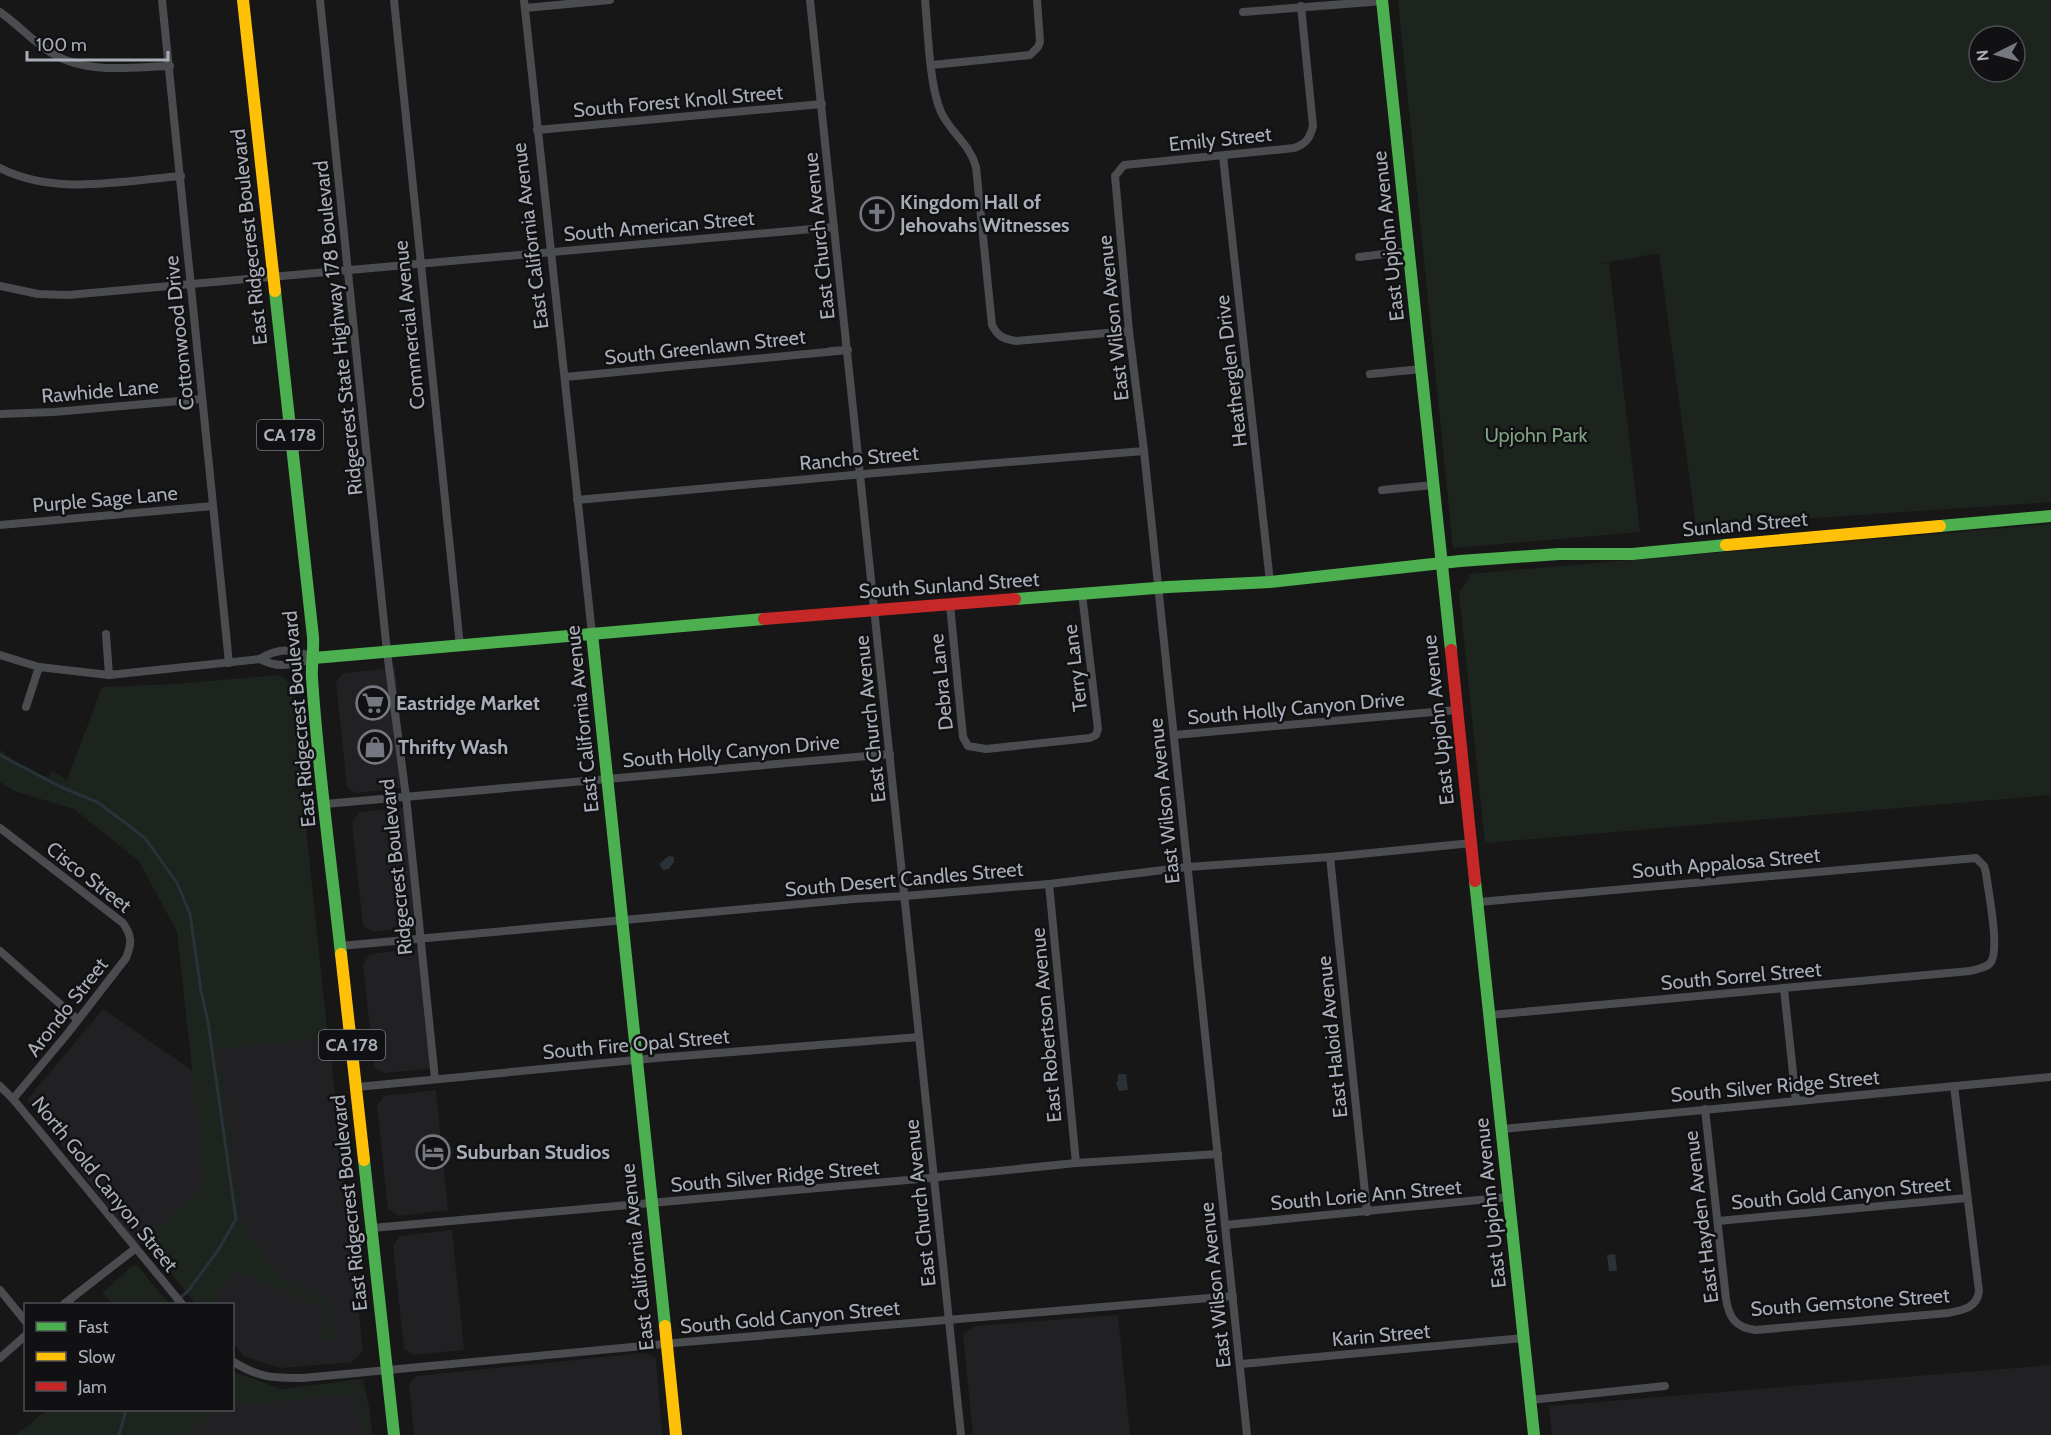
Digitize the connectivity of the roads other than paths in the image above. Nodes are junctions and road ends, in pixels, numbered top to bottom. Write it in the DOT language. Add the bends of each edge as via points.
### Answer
graph roads {
  1 [pos="162,0"];
  2 [pos="243,0"];
  3 [pos="320,0"];
  4 [pos="394,0"];
  5 [pos="610,0"];
  6 [pos="810,0"];
  7 [pos="925,0"];
  8 [pos="1037,0"];
  9 [pos="1382,0"];
  10 [pos="524,4"];
  11 [pos="1301,6"];
  12 [pos="0,12"];
  13 [pos="1243,12"];
  14 [pos="932,65"];
  15 [pos="170,66"];
  16 [pos="822,104"];
  17 [pos="537,130"];
  18 [pos="1223,156"];
  19 [pos="1121,166"];
  20 [pos="0,168"];
  21 [pos="181,176"];
  22 [pos="834,227"];
  23 [pos="551,251"];
  24 [pos="1409,251"];
  25 [pos="1359,257"];
  26 [pos="419,264"];
  27 [pos="349,269"];
  28 [pos="272,276"];
  29 [pos="190,284"];
  30 [pos="0,286"];
  31 [pos="1129,331"];
  32 [pos="848,350"];
  33 [pos="1422,369"];
  34 [pos="1370,374"];
  35 [pos="566,377"];
  36 [pos="202,399"];
  37 [pos="0,414"];
  38 [pos="1144,451"];
  39 [pos="862,474"];
  40 [pos="1433,485"];
  41 [pos="1382,490"];
  42 [pos="577,500"];
  43 [pos="213,506"];
  44 [pos="2051,516"];
  45 [pos="0,525"];
  46 [pos="1441,563"];
  47 [pos="1270,582"];
  48 [pos="1158,588"];
  49 [pos="1082,594"];
  50 [pos="950,605"];
  51 [pos="875,610"];
  52 [pos="106,634"];
  53 [pos="592,634"];
  54 [pos="460,645"];
  55 [pos="387,652"];
  56 [pos="0,655"];
  57 [pos="314,658"];
  58 [pos="260,659"];
  59 [pos="230,663"];
  60 [pos="39,667"];
  61 [pos="109,675"];
  62 [pos="26,707"];
  63 [pos="1456,710"];
  64 [pos="1174,735"];
  65 [pos="976,748"];
  66 [pos="890,754"];
  67 [pos="607,779"];
  68 [pos="406,797"];
  69 [pos="325,804"];
  70 [pos="0,828"];
  71 [pos="1472,843"];
  72 [pos="1330,857"];
  73 [pos="1188,867"];
  74 [pos="1049,884"];
  75 [pos="905,897"];
  76 [pos="1479,903"];
  77 [pos="623,920"];
  78 [pos="420,939"];
  79 [pos="340,946"];
  80 [pos="0,951"];
  81 [pos="1993,960"];
  82 [pos="123,963"];
  83 [pos="1784,989"];
  84 [pos="1490,1015"];
  85 [pos="77,1019"];
  86 [pos="919,1037"];
  87 [pos="637,1060"];
  88 [pos="2051,1077"];
  89 [pos="435,1079"];
  90 [pos="0,1086"];
  91 [pos="1954,1086"];
  92 [pos="357,1087"];
  93 [pos="13,1099"];
  94 [pos="1796,1101"];
  95 [pos="1705,1108"];
  96 [pos="1502,1129"];
  97 [pos="1218,1154"];
  98 [pos="1076,1163"];
  99 [pos="934,1178"];
  100 [pos="1509,1197"];
  101 [pos="1967,1198"];
  102 [pos="651,1204"];
  103 [pos="1367,1212"];
  104 [pos="1718,1221"];
  105 [pos="1226,1225"];
  106 [pos="372,1228"];
  107 [pos="136,1248"];
  108 [pos="0,1290"];
  109 [pos="1233,1296"];
  110 [pos="67,1303"];
  111 [pos="180,1303"];
  112 [pos="24,1320"];
  113 [pos="949,1320"];
  114 [pos="1733,1322"];
  115 [pos="24,1337"];
  116 [pos="1524,1338"];
  117 [pos="666,1345"];
  118 [pos="0,1358"];
  119 [pos="234,1362"];
  120 [pos="1241,1364"];
  121 [pos="387,1370"];
  122 [pos="1665,1386"];
  123 [pos="1530,1400"];
  124 [pos="394,1435"];
  125 [pos="676,1435"];
  126 [pos="962,1435"];
  127 [pos="1247,1435"];
  128 [pos="1534,1435"];
  1 -- 15 [label="street, Cottonwood Drive"];
  2 -- 28 [label="street, East Ridgecrest Boulevard / CA 178"];
  3 -- 27 [label="street, Ridgecrest State Highway 178 Boulevard"];
  4 -- 26 [label="street, Commercial Avenue"];
  5 -- 10 [label="street"];
  6 -- 16 [label="street, East Church Avenue"];
  7 -- 14 [label="street"];
  8 -- 14 [label="street" via="1040,42 1030,55"];
  9 -- 11 [label="street"];
  9 -- 24 [label="street, East Upjohn Avenue"];
  10 -- 17 [label="street, East California Avenue"];
  11 -- 13 [label="street"];
  11 -- 18 [label="street, Emily Street" via="1312,130 1304,144 1294,148"];
  12 -- 15 [label="street" via="53,54 80,66"];
  14 -- 31 [label="street" via="940,110 973,156 976,167 992,325 996,333 1016,341"];
  15 -- 21 [label="street, Cottonwood Drive"];
  16 -- 17 [label="street, South Forest Knoll Street"];
  16 -- 22 [label="street, East Church Avenue"];
  17 -- 23 [label="street, East California Avenue"];
  18 -- 19 [label="street, Emily Street"];
  18 -- 47 [label="street, Heatherglen Drive"];
  19 -- 31 [label="street, East Wilson Avenue" via="1115,176"];
  20 -- 21 [label="street" via="25,179 52,184"];
  21 -- 29 [label="street, Cottonwood Drive"];
  22 -- 23 [label="street, South American Street"];
  22 -- 32 [label="street, East Church Avenue"];
  23 -- 26 [label="street, South American Street"];
  23 -- 35 [label="street, East California Avenue"];
  24 -- 25 [label="street"];
  24 -- 33 [label="street, East Upjohn Avenue"];
  26 -- 27 [label="street, South American Street"];
  26 -- 54 [label="street, Commercial Avenue"];
  27 -- 28 [label="street, South American Street"];
  27 -- 55 [label="street, Ridgecrest State Highway 178 Boulevard"];
  28 -- 29 [label="street, South American Street"];
  28 -- 57 [label="street, East Ridgecrest Boulevard / CA 178"];
  29 -- 30 [label="street, South American Street" via="68,295"];
  29 -- 36 [label="street, Cottonwood Drive"];
  31 -- 38 [label="street, East Wilson Avenue"];
  32 -- 35 [label="street, South Greenlawn Street"];
  32 -- 39 [label="street, East Church Avenue"];
  33 -- 34 [label="street"];
  33 -- 40 [label="street, East Upjohn Avenue"];
  35 -- 42 [label="street, East California Avenue"];
  36 -- 37 [label="street, Rawhide Lane"];
  36 -- 43 [label="street, Cottonwood Drive"];
  38 -- 39 [label="street, Rancho Street"];
  38 -- 48 [label="street, East Wilson Avenue"];
  39 -- 42 [label="street, Rancho Street"];
  39 -- 51 [label="street, East Church Avenue"];
  40 -- 41 [label="street"];
  40 -- 46 [label="street, East Upjohn Avenue"];
  42 -- 53 [label="street, East California Avenue"];
  43 -- 45 [label="street, Purple Sage Lane"];
  43 -- 59 [label="street, Cottonwood Drive"];
  44 -- 46 [label="street, Sunland Street" via="1632,554 1559,554"];
  46 -- 47 [label="street, South Sunland Street"];
  46 -- 63 [label="street, East Upjohn Avenue"];
  47 -- 48 [label="street, South Sunland Street"];
  48 -- 49 [label="street, South Sunland Street"];
  48 -- 64 [label="street, East Wilson Avenue"];
  49 -- 50 [label="street, South Sunland Street"];
  49 -- 65 [label="street, Terry Lane" via="1098,729 1094,736"];
  50 -- 51 [label="street, South Sunland Street"];
  50 -- 65 [label="street, Debra Lane" via="963,737 968,746"];
  51 -- 53 [label="street, South Sunland Street"];
  51 -- 66 [label="street, East Church Avenue"];
  52 -- 61 [label="street"];
  53 -- 54 [label="street, South Sunland Street"];
  53 -- 67 [label="street, East California Avenue"];
  54 -- 55 [label="street"];
  55 -- 57 [label="street"];
  55 -- 68 [label="street, Ridgecrest Boulevard"];
  56 -- 60 [label="street"];
  57 -- 58 [label="street" via="298,664 272,665"];
  57 -- 58 [label="street" via="298,650 271,652"];
  57 -- 69 [label="street, East Ridgecrest Boulevard / CA 178" via="312,675"];
  58 -- 59 [label="street"];
  59 -- 61 [label="street"];
  60 -- 61 [label="street"];
  60 -- 62 [label="street"];
  63 -- 64 [label="street, South Holly Canyon Drive"];
  63 -- 71 [label="street, East Upjohn Avenue"];
  64 -- 73 [label="street, East Wilson Avenue"];
  66 -- 67 [label="street, South Holly Canyon Drive"];
  66 -- 75 [label="street, East Church Avenue"];
  67 -- 68 [label="street, South Holly Canyon Drive"];
  67 -- 77 [label="street, East California Avenue"];
  68 -- 69 [label="street, South Holly Canyon Drive"];
  68 -- 78 [label="street, Ridgecrest Boulevard"];
  69 -- 79 [label="street, East Ridgecrest Boulevard / CA 178"];
  70 -- 82 [label="street, Cisco Street" via="123,922 131,934"];
  71 -- 72 [label="street, South Desert Candles Street"];
  71 -- 76 [label="street, East Upjohn Avenue"];
  72 -- 73 [label="street, South Desert Candles Street"];
  72 -- 103 [label="street, East Haloid Avenue"];
  73 -- 74 [label="street, South Desert Candles Street"];
  73 -- 97 [label="street, East Wilson Avenue"];
  74 -- 75 [label="street, South Desert Candles Street"];
  74 -- 98 [label="street, East Robertson Avenue"];
  75 -- 77 [label="street, South Desert Candles Street"];
  75 -- 86 [label="street, East Church Avenue"];
  76 -- 81 [label="street, South Appalosa Street" via="1976,858 1986,873 1995,947"];
  76 -- 84 [label="street, East Upjohn Avenue"];
  77 -- 78 [label="street, South Desert Candles Street"];
  77 -- 87 [label="street, East California Avenue"];
  78 -- 79 [label="street, South Desert Candles Street"];
  78 -- 89 [label="street, Ridgecrest Boulevard"];
  79 -- 92 [label="street, East Ridgecrest Boulevard / CA 178"];
  80 -- 85 [label="street"];
  81 -- 83 [label="street, South Sorrel Street" via="1970,971"];
  82 -- 85 [label="street, Arondo Street"];
  83 -- 84 [label="street, South Sorrel Street"];
  83 -- 94 [label="street"];
  84 -- 96 [label="street, East Upjohn Avenue"];
  85 -- 93 [label="street, Arondo Street"];
  86 -- 87 [label="street, South Fire Opal Street"];
  86 -- 99 [label="street, East Church Avenue"];
  87 -- 89 [label="street, South Fire Opal Street"];
  87 -- 102 [label="street, East California Avenue"];
  88 -- 91 [label="street, South Silver Ridge Street"];
  89 -- 92 [label="street, South Fire Opal Street"];
  90 -- 93 [label="street, North Gold Canyon Street"];
  91 -- 94 [label="street, South Silver Ridge Street"];
  91 -- 101 [label="street"];
  92 -- 106 [label="street, East Ridgecrest Boulevard / CA 178"];
  93 -- 107 [label="street, North Gold Canyon Street"];
  94 -- 95 [label="street, South Silver Ridge Street"];
  95 -- 96 [label="street, South Silver Ridge Street"];
  95 -- 104 [label="street, East Hayden Avenue"];
  96 -- 100 [label="street, East Upjohn Avenue"];
  97 -- 98 [label="street, South Silver Ridge Street"];
  97 -- 105 [label="street, East Wilson Avenue"];
  98 -- 99 [label="street, South Silver Ridge Street"];
  99 -- 102 [label="street, South Silver Ridge Street"];
  99 -- 113 [label="street, East Church Avenue"];
  100 -- 103 [label="street, South Lorie Ann Street"];
  100 -- 116 [label="street, East Upjohn Avenue"];
  101 -- 104 [label="street, South Gold Canyon Street"];
  101 -- 114 [label="street, South Gemstone Street" via="1979,1291 1971,1307 1948,1313 1756,1330"];
  102 -- 106 [label="street, South Silver Ridge Street"];
  102 -- 117 [label="street, East California Avenue"];
  103 -- 105 [label="street, South Lorie Ann Street"];
  104 -- 114 [label="street, East Hayden Avenue" via="1728,1310"];
  105 -- 109 [label="street, East Wilson Avenue"];
  106 -- 121 [label="street, East Ridgecrest Boulevard / CA 178"];
  107 -- 110 [label="street"];
  107 -- 111 [label="street, North Gold Canyon Street"];
  108 -- 112 [label="street"];
  109 -- 113 [label="street, South Gold Canyon Street"];
  109 -- 120 [label="street, East Wilson Avenue"];
  113 -- 117 [label="street, South Gold Canyon Street"];
  113 -- 126 [label="street, East Church Avenue"];
  115 -- 118 [label="street"];
  116 -- 120 [label="street, Karin Street"];
  116 -- 123 [label="street, East Upjohn Avenue"];
  117 -- 121 [label="street, South Gold Canyon Street"];
  117 -- 125 [label="street, East California Avenue"];
  119 -- 121 [label="street" via="251,1373 274,1378"];
  120 -- 127 [label="street, East Wilson Avenue"];
  121 -- 124 [label="street, East Ridgecrest Boulevard / CA 178"];
  122 -- 123 [label="street"];
  123 -- 128 [label="street, East Upjohn Avenue"];
}
